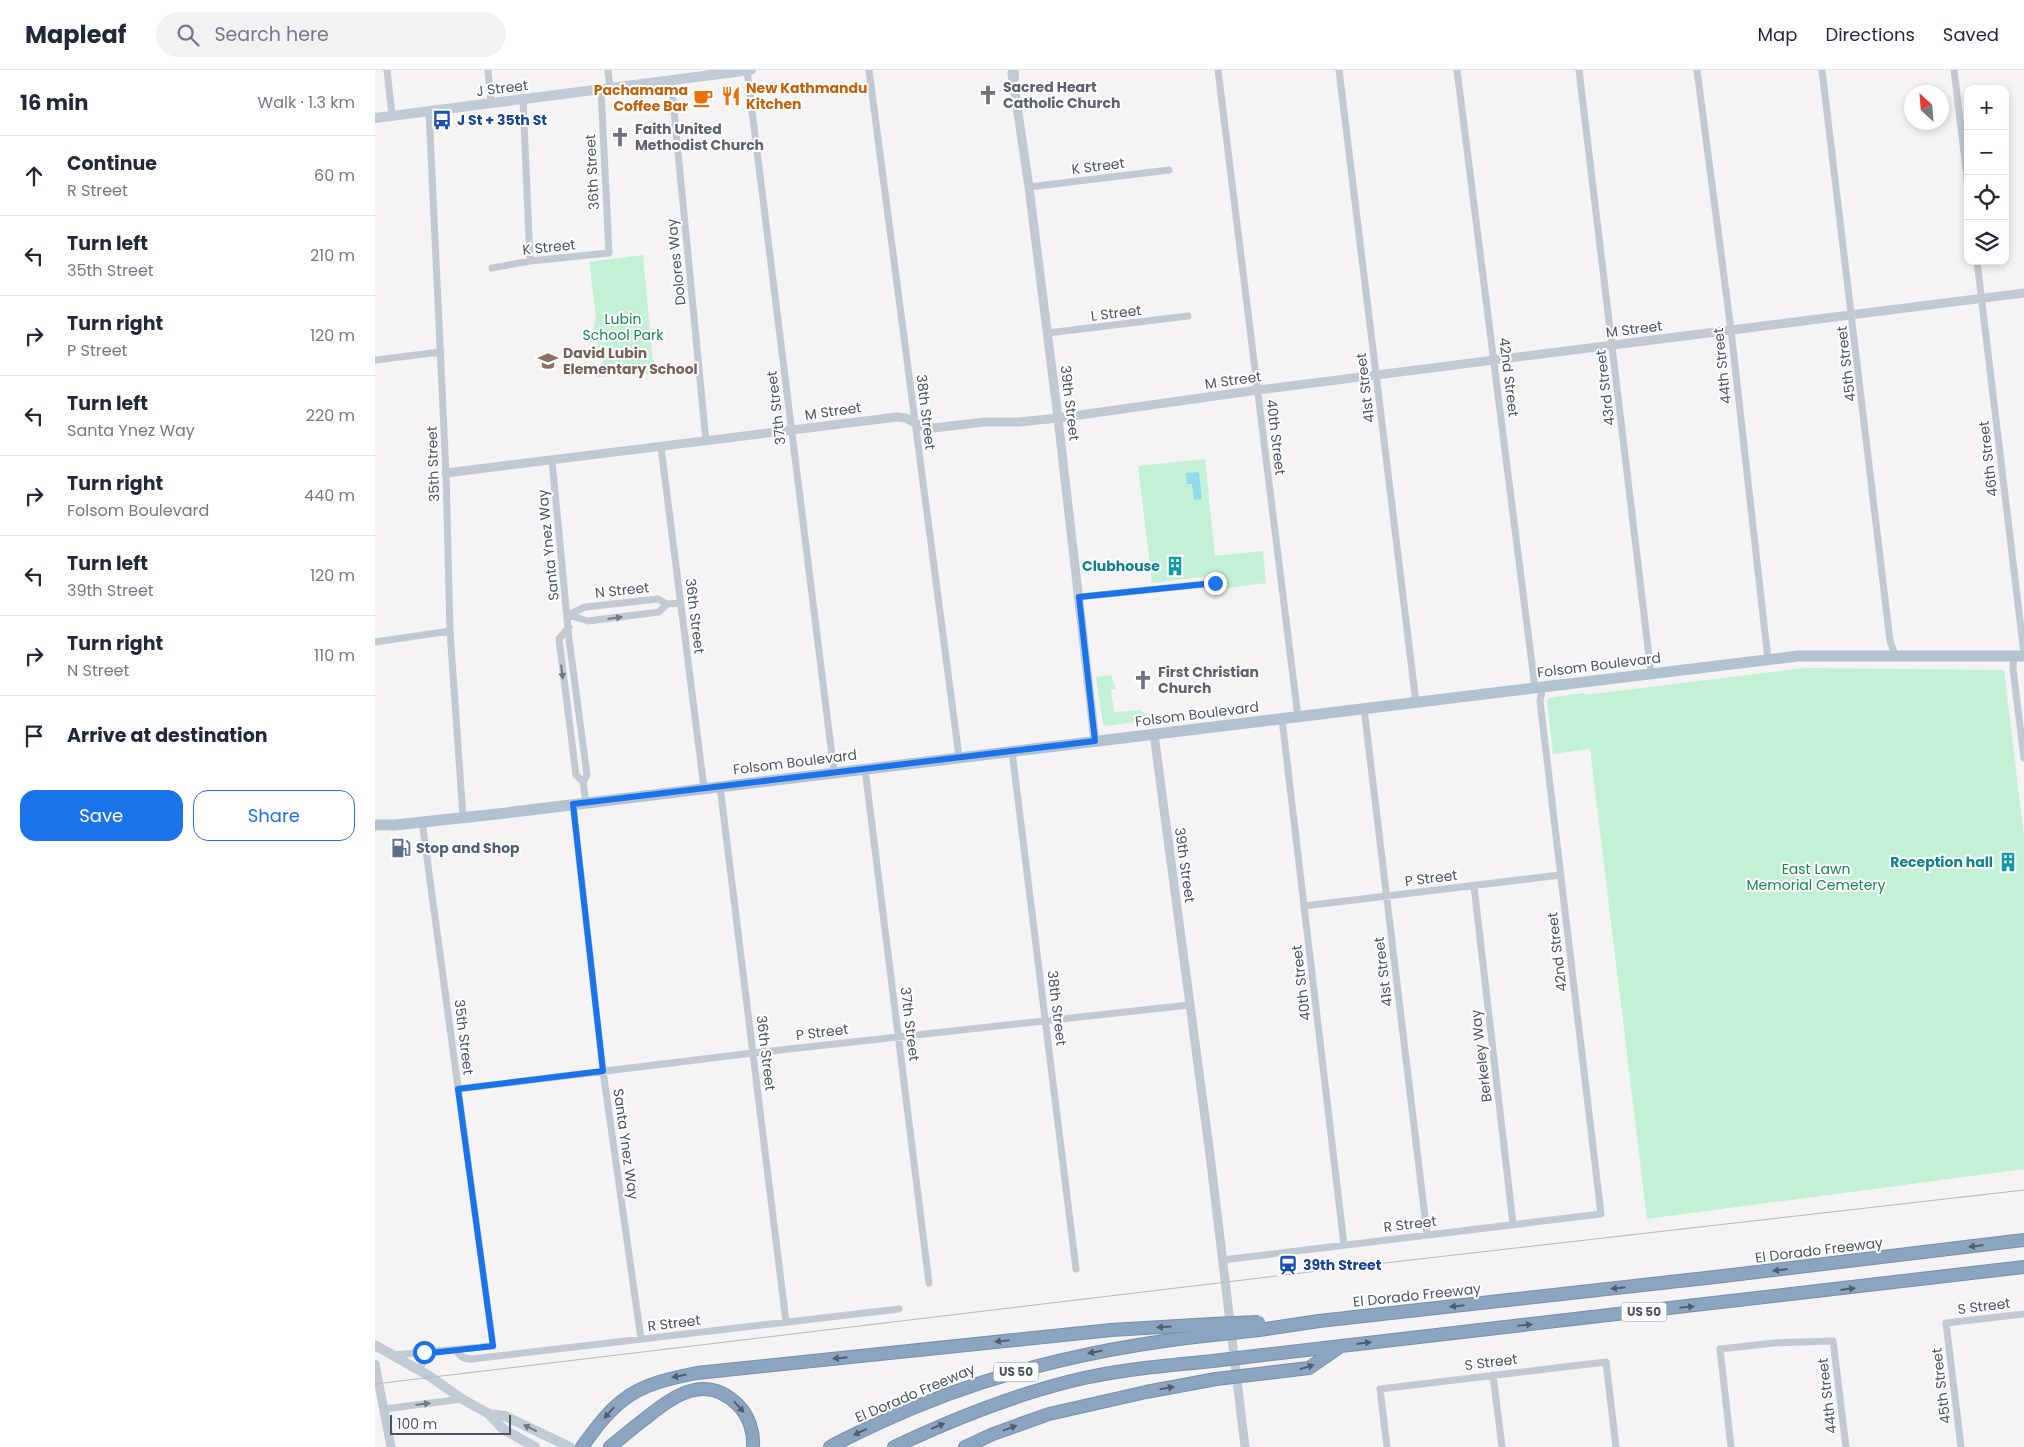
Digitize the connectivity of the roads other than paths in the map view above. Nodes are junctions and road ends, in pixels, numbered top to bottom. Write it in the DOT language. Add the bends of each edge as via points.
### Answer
graph roads {
  1 [pos="387,70"];
  2 [pos="489,70"];
  3 [pos="608,70"];
  4 [pos="749,70"];
  5 [pos="869,70"];
  6 [pos="1218,70"];
  7 [pos="1339,70"];
  8 [pos="1457,70"];
  9 [pos="1579,70"];
  10 [pos="1697,70"];
  11 [pos="1822,70"];
  12 [pos="1954,70"];
  13 [pos="1013,73"];
  14 [pos="671,80"];
  15 [pos="605,88"];
  16 [pos="523,99"];
  17 [pos="491,103"];
  18 [pos="429,111"];
  19 [pos="392,115"];
  20 [pos="375,118"];
  21 [pos="1169,170"];
  22 [pos="1967,175"];
  23 [pos="1029,187"];
  24 [pos="609,253"];
  25 [pos="530,261"];
  26 [pos="1977,265"];
  27 [pos="492,268"];
  28 [pos="2024,293"];
  29 [pos="1981,299"];
  30 [pos="1853,315"];
  31 [pos="1188,316"];
  32 [pos="1731,330"];
  33 [pos="1048,333"];
  34 [pos="1613,345"];
  35 [pos="441,352"];
  36 [pos="375,360"];
  37 [pos="1494,360"];
  38 [pos="1376,375"];
  39 [pos="1258,390"];
  40 [pos="1059,418"];
  41 [pos="915,424"];
  42 [pos="791,431"];
  43 [pos="705,441"];
  44 [pos="661,447"];
  45 [pos="552,460"];
  46 [pos="447,473"];
  47 [pos="1215,583"];
  48 [pos="1079,597"];
  49 [pos="681,603"];
  50 [pos="667,604"];
  51 [pos="568,616"];
  52 [pos="569,627"];
  53 [pos="450,631"];
  54 [pos="375,642"];
  55 [pos="1895,655"];
  56 [pos="2021,655"];
  57 [pos="1768,660"];
  58 [pos="1651,673"];
  59 [pos="1539,688"];
  60 [pos="1416,702"];
  61 [pos="1364,708"];
  62 [pos="1298,717"];
  63 [pos="1282,719"];
  64 [pos="580,728"];
  65 [pos="569,729"];
  66 [pos="1154,734"];
  67 [pos="1095,741"];
  68 [pos="1012,751"];
  69 [pos="959,757"];
  70 [pos="2024,758"];
  71 [pos="865,769"];
  72 [pos="833,772"];
  73 [pos="583,782"];
  74 [pos="720,786"];
  75 [pos="704,788"];
  76 [pos="586,802"];
  77 [pos="573,804"];
  78 [pos="463,816"];
  79 [pos="422,822"];
  80 [pos="375,825"];
  81 [pos="1561,875"];
  82 [pos="1474,886"];
  83 [pos="1387,896"];
  84 [pos="1304,906"];
  85 [pos="1189,1005"];
  86 [pos="1045,1020"];
  87 [pos="899,1036"];
  88 [pos="753,1053"];
  89 [pos="603,1071"];
  90 [pos="458,1089"];
  91 [pos="1601,1214"];
  92 [pos="1513,1224"];
  93 [pos="1427,1234"];
  94 [pos="2024,1240"];
  95 [pos="1344,1245"];
  96 [pos="1222,1260"];
  97 [pos="2024,1267"];
  98 [pos="1076,1269"];
  99 [pos="929,1283"];
  100 [pos="899,1309"];
  101 [pos="2024,1314"];
  102 [pos="786,1322"];
  103 [pos="1946,1323"];
  104 [pos="1213,1330"];
  105 [pos="641,1339"];
  106 [pos="375,1345"];
  107 [pos="493,1346"];
  108 [pos="1340,1346"];
  109 [pos="456,1350"];
  110 [pos="431,1353"];
  111 [pos="393,1355"];
  112 [pos="375,1364"];
  113 [pos="419,1370"];
  114 [pos="1493,1375"];
  115 [pos="462,1399"];
  116 [pos="384,1409"];
  117 [pos="489,1414"];
  118 [pos="391,1447"];
  119 [pos="535,1447"];
  120 [pos="570,1447"];
  121 [pos="582,1447"];
  122 [pos="610,1447"];
  123 [pos="753,1447"];
  124 [pos="830,1447"];
  125 [pos="893,1447"];
  126 [pos="965,1447"];
  127 [pos="1245,1447"];
  128 [pos="1387,1447"];
  129 [pos="1501,1447"];
  130 [pos="1616,1447"];
  131 [pos="1731,1447"];
  132 [pos="1846,1447"];
  133 [pos="1961,1447"];
  1 -- 19 [label="street"];
  2 -- 17 [label="street"];
  3 -- 15 [label="street, 36th Street"];
  4 -- 14 [label="main road, J Street"];
  4 -- 42 [label="street, 37th Street"];
  5 -- 41 [label="street, 38th Street"];
  6 -- 39 [label="street, 40th Street"];
  7 -- 38 [label="street, 41st Street"];
  8 -- 37 [label="street, 42nd Street"];
  9 -- 34 [label="street, 43rd Street"];
  10 -- 32 [label="street, 44th Street"];
  11 -- 30 [label="street, 45th Street"];
  12 -- 22 [label="street"];
  13 -- 23 [label="street, 39th Street"];
  14 -- 15 [label="main road, J Street"];
  14 -- 43 [label="street, Dolores Way"];
  15 -- 16 [label="main road, J Street"];
  15 -- 24 [label="street, 36th Street"];
  16 -- 17 [label="main road, J Street"];
  16 -- 25 [label="street"];
  17 -- 18 [label="main road, J Street"];
  18 -- 19 [label="main road, J Street"];
  18 -- 35 [label="street, 35th Street"];
  19 -- 20 [label="main road, J Street"];
  21 -- 23 [label="street, K Street"];
  23 -- 33 [label="street, 39th Street"];
  24 -- 25 [label="street, K Street"];
  25 -- 27 [label="street, K Street"];
  26 -- 29 [label="street, 46th Street"];
  28 -- 29 [label="street, M Street"];
  29 -- 30 [label="street, M Street"];
  29 -- 56 [label="street, 46th Street"];
  30 -- 32 [label="street, M Street"];
  30 -- 55 [label="street, 45th Street" via="1889,632"];
  31 -- 33 [label="street, L Street"];
  32 -- 34 [label="street, M Street"];
  32 -- 57 [label="street, 44th Street"];
  33 -- 40 [label="street, 39th Street"];
  34 -- 37 [label="street, M Street"];
  34 -- 58 [label="street, 43rd Street"];
  35 -- 36 [label="street"];
  35 -- 46 [label="street, 35th Street"];
  37 -- 38 [label="street, M Street"];
  37 -- 59 [label="street, 42nd Street"];
  38 -- 39 [label="street, M Street"];
  38 -- 60 [label="street, 41st Street"];
  39 -- 40 [label="street, M Street"];
  39 -- 62 [label="street, 40th Street"];
  40 -- 41 [label="street, M Street" via="934,428"];
  40 -- 48 [label="street, 39th Street"];
  41 -- 42 [label="street, M Street" via="897,417"];
  41 -- 69 [label="street, 38th Street"];
  42 -- 43 [label="street, M Street"];
  42 -- 72 [label="street, 37th Street"];
  43 -- 44 [label="street, M Street"];
  44 -- 45 [label="street, M Street"];
  44 -- 49 [label="street, 36th Street"];
  45 -- 46 [label="street, M Street"];
  45 -- 51 [label="street, Santa Ynez Way"];
  46 -- 53 [label="street, 35th Street"];
  47 -- 48 [label="street"];
  48 -- 67 [label="street, 39th Street"];
  49 -- 50 [label="street, N Street"];
  49 -- 75 [label="street, 36th Street"];
  50 -- 51 [label="street, N Street" via="658,599 585,607"];
  51 -- 50 [label="street, one-way" via="588,622 659,612"];
  51 -- 52 [label="street, Santa Ynez Way"];
  52 -- 64 [label="street, Santa Ynez Way"];
  52 -- 65 [label="street, Santa Ynez Way, one-way" via="559,639"];
  53 -- 54 [label="street"];
  53 -- 78 [label="street, 35th Street"];
  55 -- 56 [label="main road, Folsom Boulevard"];
  55 -- 57 [label="main road, Folsom Boulevard" via="1818,655"];
  56 -- 70 [label="street, 46th Street" via="2013,669"];
  57 -- 58 [label="main road, Folsom Boulevard"];
  58 -- 59 [label="main road, Folsom Boulevard"];
  59 -- 60 [label="main road, Folsom Boulevard"];
  59 -- 81 [label="street, 42nd Street"];
  60 -- 61 [label="main road, Folsom Boulevard"];
  61 -- 62 [label="main road, Folsom Boulevard"];
  61 -- 83 [label="street, 41st Street"];
  62 -- 63 [label="main road, Folsom Boulevard"];
  63 -- 66 [label="main road, Folsom Boulevard"];
  63 -- 84 [label="street, 40th Street"];
  64 -- 65 [label="street"];
  64 -- 73 [label="street, Santa Ynez Way" via="587,775"];
  65 -- 73 [label="street, Santa Ynez Way" via="576,775"];
  66 -- 67 [label="main road, Folsom Boulevard"];
  66 -- 85 [label="street, 39th Street"];
  67 -- 68 [label="main road, Folsom Boulevard"];
  68 -- 69 [label="main road, Folsom Boulevard"];
  68 -- 86 [label="street, 38th Street"];
  69 -- 71 [label="main road, Folsom Boulevard"];
  71 -- 72 [label="main road, Folsom Boulevard"];
  71 -- 87 [label="street, 37th Street"];
  72 -- 74 [label="main road, Folsom Boulevard"];
  73 -- 76 [label="street, Santa Ynez Way"];
  74 -- 75 [label="main road, Folsom Boulevard"];
  74 -- 88 [label="street, 36th Street"];
  75 -- 76 [label="main road, Folsom Boulevard"];
  76 -- 77 [label="main road, Folsom Boulevard"];
  77 -- 78 [label="main road, Folsom Boulevard"];
  77 -- 89 [label="street, Santa Ynez Way"];
  78 -- 79 [label="main road, Folsom Boulevard"];
  79 -- 80 [label="main road, Folsom Boulevard"];
  79 -- 90 [label="street, 35th Street"];
  81 -- 82 [label="street, P Street"];
  81 -- 91 [label="street, 42nd Street"];
  82 -- 83 [label="street, P Street"];
  82 -- 92 [label="street, Berkeley Way"];
  83 -- 84 [label="street, P Street"];
  83 -- 93 [label="street, 41st Street"];
  84 -- 95 [label="street, 40th Street"];
  85 -- 86 [label="street, P Street"];
  85 -- 96 [label="street, 39th Street"];
  86 -- 87 [label="street, P Street"];
  86 -- 98 [label="street, 38th Street"];
  87 -- 88 [label="street, P Street"];
  87 -- 99 [label="street, 37th Street"];
  88 -- 89 [label="street, P Street"];
  88 -- 102 [label="street, 36th Street"];
  89 -- 90 [label="street, P Street"];
  89 -- 105 [label="street, Santa Ynez Way"];
  90 -- 107 [label="street, 35th Street"];
  91 -- 92 [label="street, R Street"];
  92 -- 93 [label="street, R Street"];
  93 -- 95 [label="street, R Street"];
  94 -- 104 [label="highway, El Dorado Freeway / US 50, one-way, bridge" via="1319,1321"];
  95 -- 96 [label="street, R Street"];
  96 -- 127 [label="street, 39th Street"];
  108 -- 97 [label="highway, US 50, one-way"];
  100 -- 102 [label="street, R Street"];
  101 -- 103 [label="street, S Street"];
  102 -- 105 [label="street, R Street"];
  103 -- 133 [label="street, 45th Street"];
  104 -- 121 [label="highway, one-way" via="1111,1330 697,1373 656,1382 623,1399 611,1409"];
  104 -- 124 [label="highway, El Dorado Freeway / US 50, one-way" via="1069,1357 989,1379 911,1408"];
  105 -- 109 [label="street, R Street" via="471,1359 459,1356"];
  106 -- 111 [label="main road"];
  107 -- 109 [label="street, R Street"];
  125 -- 108 [label="highway, US 50, one-way, bridge" via="989,1406 1085,1378 1160,1366"];
  126 -- 108 [label="highway, one-way, bridge" via="1049,1414 1146,1392 1309,1368"];
  109 -- 110 [label="street, R Street"];
  110 -- 111 [label="street, R Street"];
  110 -- 113 [label="street"];
  111 -- 113 [label="main road"];
  112 -- 116 [label="street"];
  113 -- 115 [label="main road"];
  114 -- 128 [label="street, S Street" via="1380,1389"];
  114 -- 129 [label="street"];
  114 -- 130 [label="street, S Street" via="1606,1362"];
  116 -- 115 [label="street, one-way"];
  115 -- 117 [label="main road"];
  116 -- 118 [label="street"];
  117 -- 119 [label="main road" via="503,1429"];
  120 -- 117 [label="main road, one-way" via="505,1416"];
  122 -- 123 [label="highway, one-way" via="670,1399 696,1389 725,1394 740,1407 750,1424"];
  131 -- 132 [label="street, 44th Street" via="1720,1349 1833,1341"];
}
